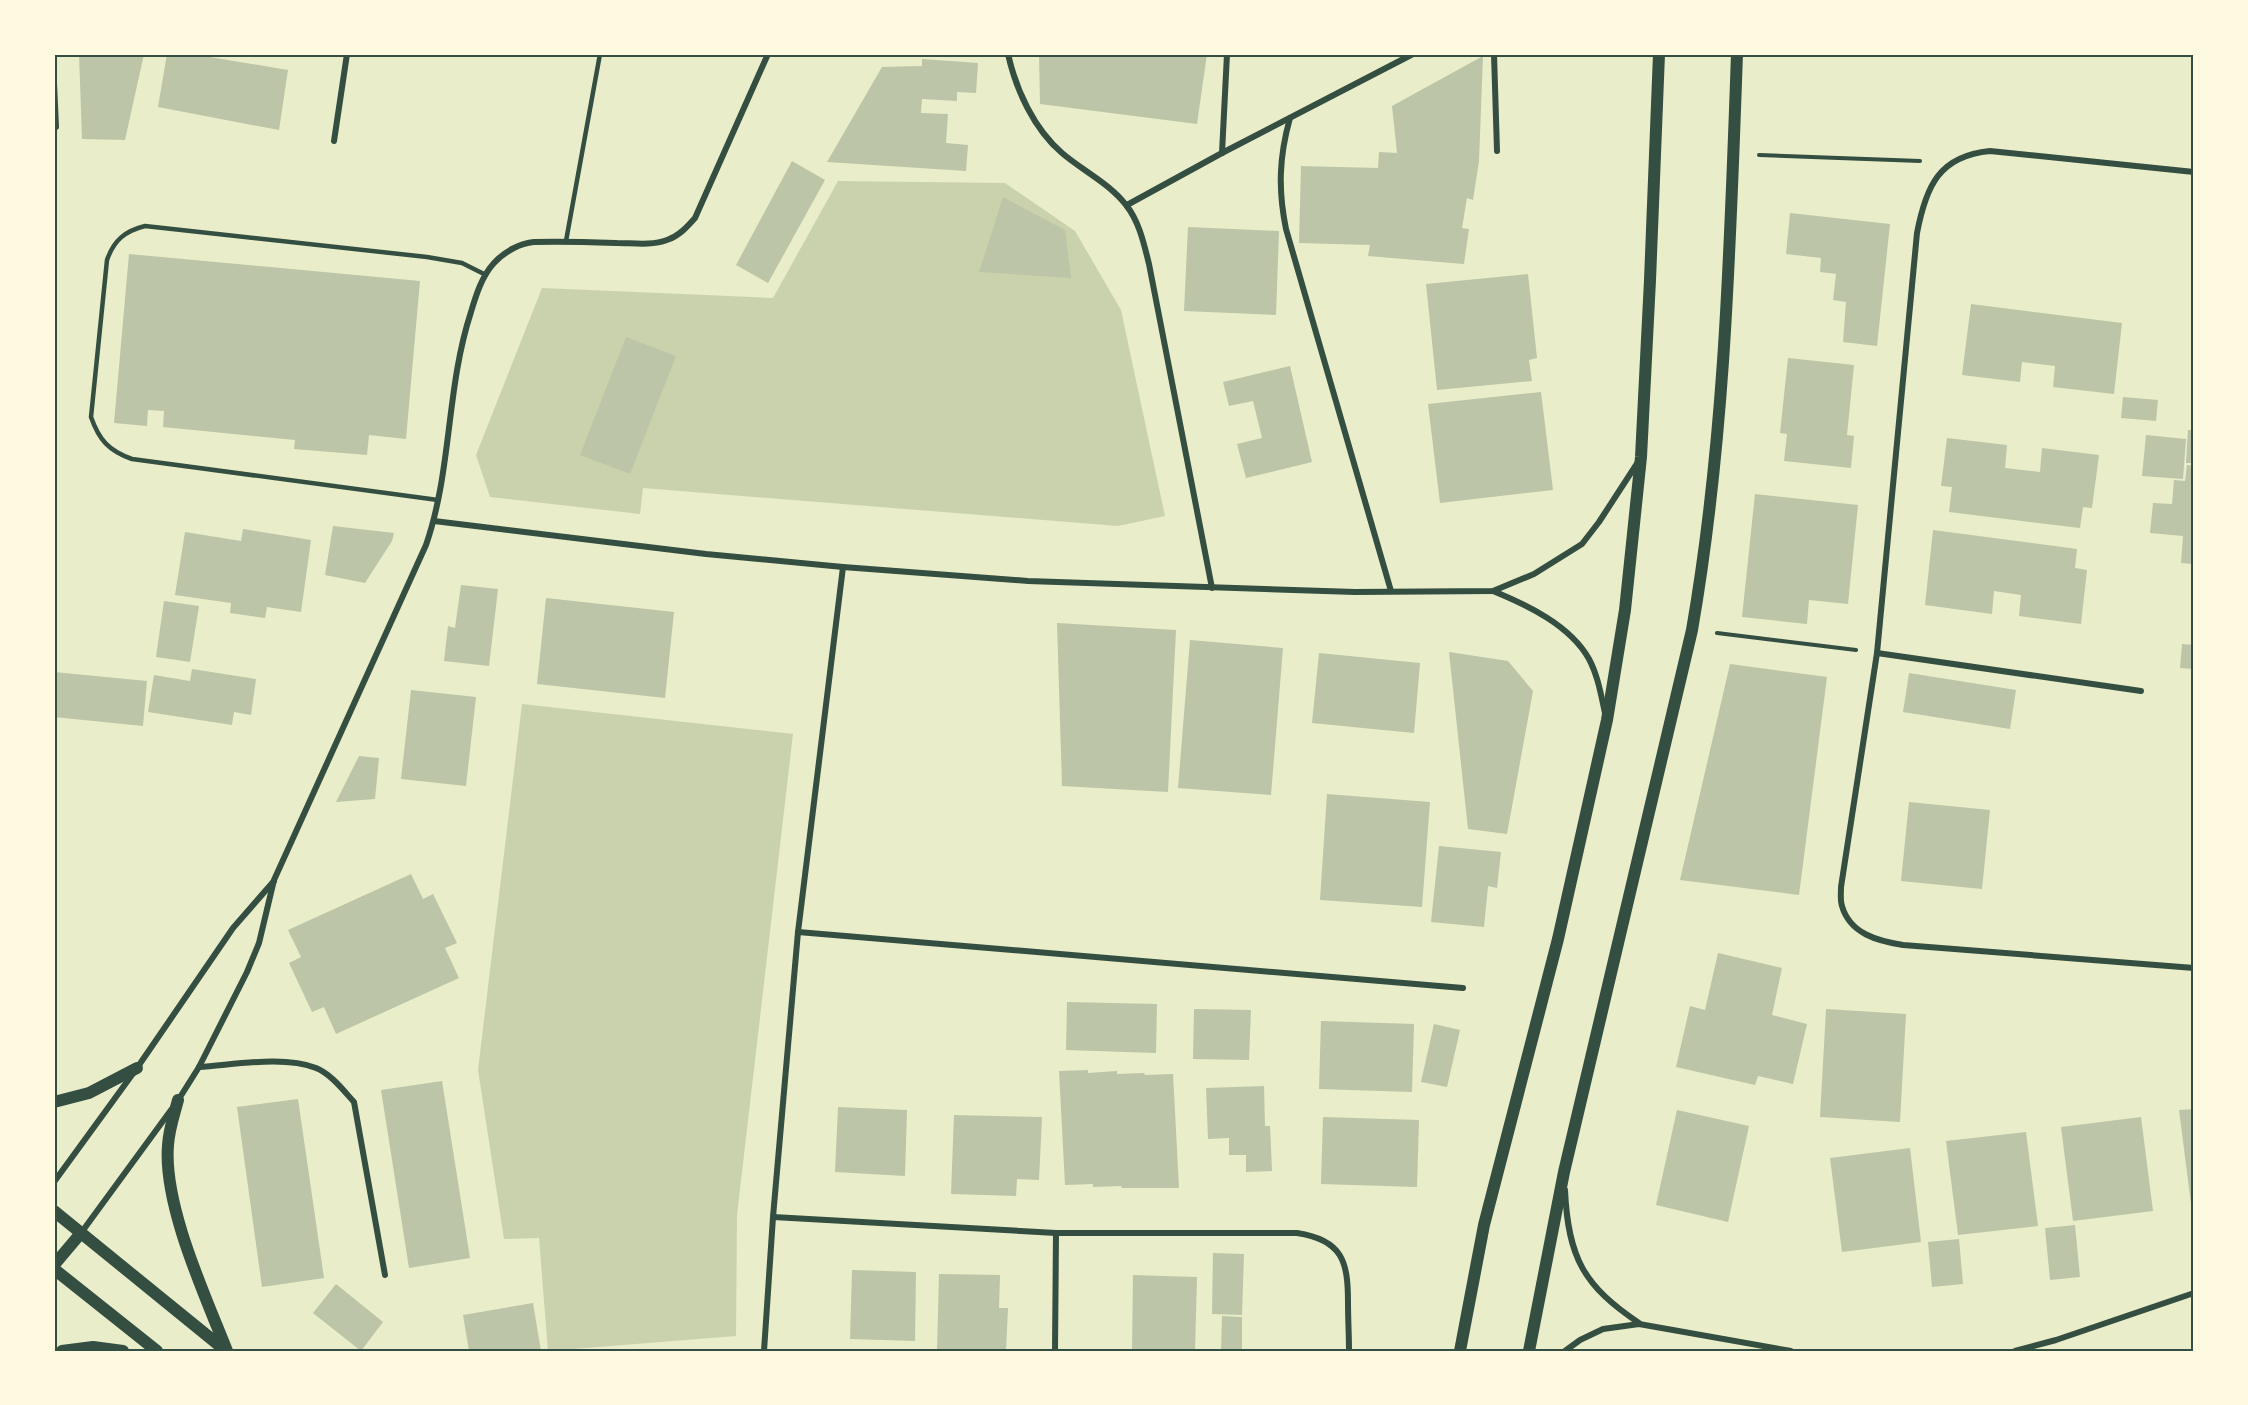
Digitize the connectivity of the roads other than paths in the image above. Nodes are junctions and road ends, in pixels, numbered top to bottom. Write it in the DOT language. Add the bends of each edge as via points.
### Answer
graph roads {
  1 [pos="347,54"];
  2 [pos="600,54"];
  3 [pos="768,54"];
  4 [pos="1008,54"];
  5 [pos="1227,54"];
  6 [pos="1413,54"];
  7 [pos="1494,54"];
  8 [pos="1659,54"];
  9 [pos="1737,54"];
  10 [pos="54,83"];
  11 [pos="1290,118"];
  12 [pos="56,127"];
  13 [pos="334,141"];
  14 [pos="1497,151"];
  15 [pos="1222,153"];
  16 [pos="2194,172"];
  17 [pos="1127,206"];
  18 [pos="566,241"];
  19 [pos="486,275"];
  20 [pos="1641,457"];
  21 [pos="438,500"];
  22 [pos="434,521"];
  23 [pos="843,567"];
  24 [pos="1212,588"];
  25 [pos="1391,591"];
  26 [pos="1493,591"];
  27 [pos="1877,653"];
  28 [pos="2141,691"];
  29 [pos="1607,720"];
  30 [pos="274,880"];
  31 [pos="798,932"];
  32 [pos="2194,968"];
  33 [pos="1463,988"];
  34 [pos="199,1067"];
  35 [pos="137,1068"];
  36 [pos="178,1100"];
  37 [pos="54,1102"];
  38 [pos="1564,1172"];
  39 [pos="54,1182"];
  40 [pos="54,1211"];
  41 [pos="773,1217"];
  42 [pos="81,1233"];
  43 [pos="1056,1233"];
  44 [pos="54,1267"];
  45 [pos="385,1275"];
  46 [pos="2194,1293"];
  47 [pos="1639,1324"];
  48 [pos="62,1351"];
  49 [pos="123,1351"];
  50 [pos="157,1351"];
  51 [pos="227,1351"];
  52 [pos="764,1351"];
  53 [pos="1054,1351"];
  54 [pos="1349,1351"];
  55 [pos="1460,1351"];
  56 [pos="1529,1351"];
  57 [pos="1565,1351"];
  58 [pos="1791,1351"];
  59 [pos="2015,1351"];
  1 -- 13 [label="street"];
  2 -- 18 [label="lane"];
  3 -- 18 [label="street" via="695,218 686,228 652,244"];
  4 -- 17 [label="street" via="1021,94 1038,126 1061,152 1110,188"];
  5 -- 15 [label="street"];
  6 -- 11 [label="street"];
  7 -- 14 [label="street"];
  8 -- 20 [label="main road"];
  9 -- 38 [label="main road" via="1728,294 1704,560 1692,630"];
  10 -- 12 [label="street"];
  11 -- 15 [label="street"];
  11 -- 25 [label="street" via="1282,145 1280,201"];
  15 -- 17 [label="street"];
  16 -- 27 [label="street" via="1990,151 1970,153 1950,162 1937,178 1927,195 1917,233"];
  17 -- 24 [label="street" via="1149,264"];
  18 -- 19 [label="street" via="517,247 494,263"];
  19 -- 21 [label="street" via="460,350"];
  19 -- 21 [label="lane" via="462,263 427,257 145,226 121,237 107,260 91,417 105,445 132,459"];
  20 -- 26 [label="street" via="1582,544 1534,574"];
  20 -- 29 [label="main road" via="1625,610"];
  21 -- 22 [label="street"];
  22 -- 23 [label="street"];
  22 -- 30 [label="street"];
  23 -- 24 [label="street"];
  23 -- 31 [label="street"];
  24 -- 25 [label="street"];
  25 -- 26 [label="street"];
  26 -- 29 [label="street" via="1553,621 1582,650 1598,678"];
  27 -- 28 [label="street"];
  27 -- 32 [label="street" via="1841,887 1842,905 1851,922 1878,941 1903,945"];
  29 -- 55 [label="main road" via="1558,939 1484,1225"];
  30 -- 34 [label="street" via="259,943"];
  30 -- 35 [label="street" via="233,928"];
  31 -- 33 [label="street"];
  31 -- 41 [label="street"];
  34 -- 36 [label="street"];
  34 -- 45 [label="street" via="287,1061 317,1068 354,1102"];
  35 -- 37 [label="main road" via="89,1093"];
  35 -- 39 [label="street"];
  36 -- 42 [label="street"];
  36 -- 51 [label="main road" via="171,1123 168,1170 180,1225"];
  38 -- 47 [label="street" via="1565,1207 1578,1260 1592,1284"];
  38 -- 56 [label="main road"];
  40 -- 42 [label="main road"];
  41 -- 43 [label="street"];
  41 -- 52 [label="street"];
  42 -- 44 [label="main road"];
  42 -- 51 [label="main road"];
  43 -- 53 [label="street"];
  43 -- 54 [label="street" via="1313,1235 1338,1252 1346,1265"];
  44 -- 50 [label="main road"];
  46 -- 59 [label="street"];
  47 -- 57 [label="street" via="1603,1329"];
  47 -- 58 [label="street"];
  48 -- 49 [label="main road" via="93,1347"];
}
